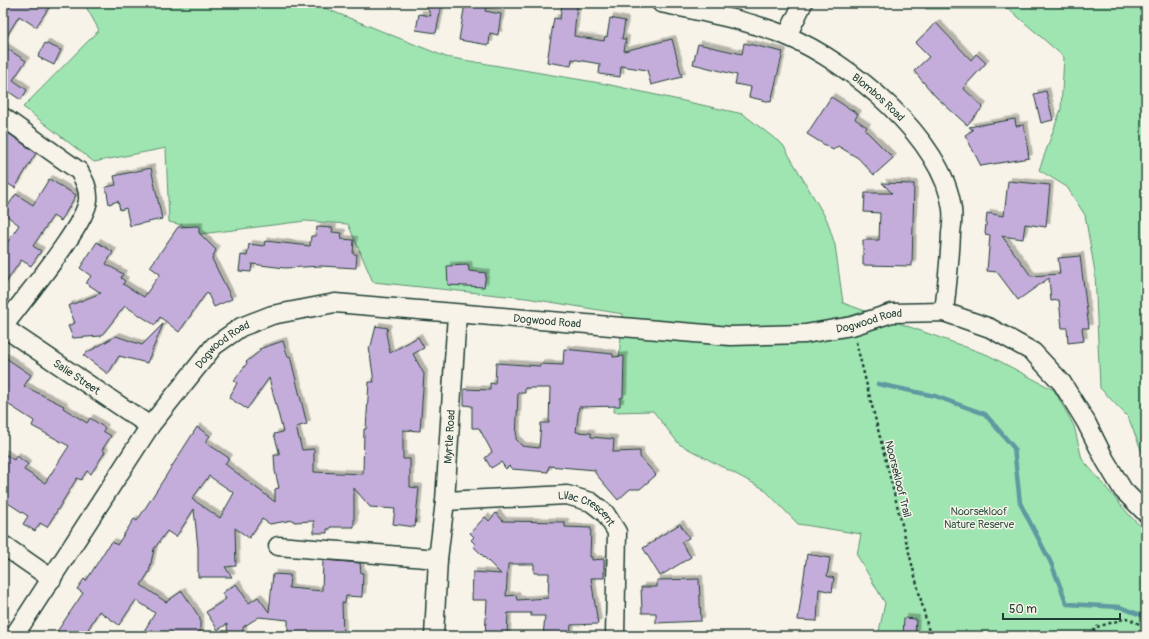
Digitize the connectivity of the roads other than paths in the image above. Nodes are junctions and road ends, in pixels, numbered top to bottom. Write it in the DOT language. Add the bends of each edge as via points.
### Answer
graph roads {
  1 [pos="661,3"];
  2 [pos="803,3"];
  3 [pos="787,36"];
  4 [pos="3,117"];
  5 [pos="944,312"];
  6 [pos="458,314"];
  7 [pos="3,327"];
  8 [pos="150,426"];
  9 [pos="445,502"];
  10 [pos="1146,513"];
  11 [pos="3,545"];
  12 [pos="278,546"];
  13 [pos="438,559"];
  14 [pos="52,579"];
  15 [pos="14,636"];
  16 [pos="434,636"];
  17 [pos="615,636"];
  1 -- 3 [label="street, Blombos Road" via="738,20"];
  2 -- 3 [label="street"];
  3 -- 5 [label="street, Blombos Road" via="859,79 902,117 934,159 945,183 952,209 951,256"];
  4 -- 7 [label="street" via="79,171 86,184 88,201 81,222"];
  5 -- 6 [label="street, Dogwood Road" via="892,313 852,326 805,334 730,336"];
  5 -- 10 [label="street, Dogwood Road" via="990,328 1033,352 1062,383 1124,490"];
  6 -- 8 [label="street, Dogwood Road" via="335,303 272,315 242,327 214,346"];
  6 -- 9 [label="street, Myrtle Road"];
  7 -- 8 [label="street, Salie Street"];
  8 -- 14 [label="street, Dogwood Road"];
  9 -- 13 [label="street, Myrtle Road"];
  9 -- 17 [label="street, Lilac Crescent" via="567,495 590,502 600,509 617,532"];
  11 -- 14 [label="street"];
  12 -- 13 [label="street"];
  13 -- 16 [label="street, Myrtle Road"];
  14 -- 15 [label="street, Dogwood Road"];
}
